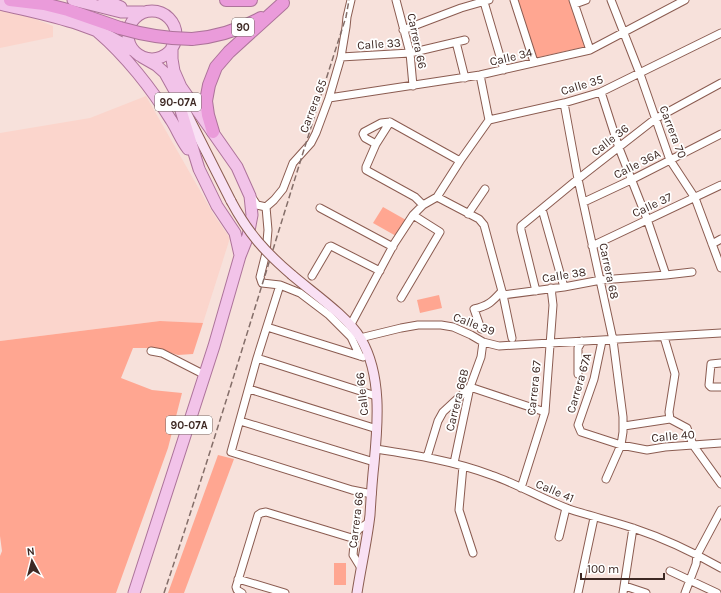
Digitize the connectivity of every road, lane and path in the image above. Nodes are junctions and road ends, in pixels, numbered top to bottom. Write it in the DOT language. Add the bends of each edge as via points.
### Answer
graph roads {
  1 [pos="10,0"];
  2 [pos="73,0"];
  3 [pos="104,0"];
  4 [pos="226,0"];
  5 [pos="251,0"];
  6 [pos="351,0"];
  7 [pos="396,0"];
  8 [pos="458,0"];
  9 [pos="514,0"];
  10 [pos="586,0"];
  11 [pos="611,0"];
  12 [pos="685,0"];
  13 [pos="486,1"];
  14 [pos="286,2"];
  15 [pos="574,2"];
  16 [pos="0,4"];
  17 [pos="461,8"];
  18 [pos="138,12"];
  19 [pos="402,30"];
  20 [pos="98,32"];
  21 [pos="624,32"];
  22 [pos="721,33"];
  23 [pos="465,40"];
  24 [pos="456,42"];
  25 [pos="172,47"];
  26 [pos="590,50"];
  27 [pos="410,53"];
  28 [pos="138,54"];
  29 [pos="341,57"];
  30 [pos="534,62"];
  31 [pos="504,70"];
  32 [pos="640,74"];
  33 [pos="480,75"];
  34 [pos="465,78"];
  35 [pos="721,83"];
  36 [pos="413,86"];
  37 [pos="178,89"];
  38 [pos="602,92"];
  39 [pos="329,98"];
  40 [pos="564,103"];
  41 [pos="655,118"];
  42 [pos="489,120"];
  43 [pos="390,122"];
  44 [pos="213,132"];
  45 [pos="721,134"];
  46 [pos="376,144"];
  47 [pos="619,148"];
  48 [pos="195,159"];
  49 [pos="670,160"];
  50 [pos="460,161"];
  51 [pos="578,179"];
  52 [pos="244,180"];
  53 [pos="631,180"];
  54 [pos="721,185"];
  55 [pos="485,188"];
  56 [pos="250,196"];
  57 [pos="437,197"];
  58 [pos="695,198"];
  59 [pos="584,202"];
  60 [pos="423,205"];
  61 [pos="217,206"];
  62 [pos="266,207"];
  63 [pos="320,208"];
  64 [pos="542,209"];
  65 [pos="468,214"];
  66 [pos="413,215"];
  67 [pos="647,219"];
  68 [pos="721,239"];
  69 [pos="712,244"];
  70 [pos="592,246"];
  71 [pos="393,247"];
  72 [pos="240,256"];
  73 [pos="721,268"];
  74 [pos="380,271"];
  75 [pos="692,272"];
  76 [pos="666,275"];
  77 [pos="312,276"];
  78 [pos="600,280"];
  79 [pos="280,285"];
  80 [pos="564,287"];
  81 [pos="551,288"];
  82 [pos="536,291"];
  83 [pos="502,293"];
  84 [pos="401,298"];
  85 [pos="350,326"];
  86 [pos="268,327"];
  87 [pos="481,329"];
  88 [pos="721,333"];
  89 [pos="664,337"];
  90 [pos="360,338"];
  91 [pos="512,338"];
  92 [pos="613,340"];
  93 [pos="602,341"];
  94 [pos="483,342"];
  95 [pos="550,342"];
  96 [pos="582,342"];
  97 [pos="151,351"];
  98 [pos="360,356"];
  99 [pos="257,358"];
  100 [pos="371,360"];
  101 [pos="721,363"];
  102 [pos="578,374"];
  103 [pos="205,375"];
  104 [pos="721,387"];
  105 [pos="470,388"];
  106 [pos="248,389"];
  107 [pos="376,396"];
  108 [pos="545,412"];
  109 [pos="670,419"];
  110 [pos="240,421"];
  111 [pos="624,426"];
  112 [pos="378,429"];
  113 [pos="581,432"];
  114 [pos="721,443"];
  115 [pos="621,445"];
  116 [pos="693,445"];
  117 [pos="376,449"];
  118 [pos="428,457"];
  119 [pos="374,462"];
  120 [pos="454,463"];
  121 [pos="463,466"];
  122 [pos="606,479"];
  123 [pos="721,484"];
  124 [pos="521,488"];
  125 [pos="372,494"];
  126 [pos="566,508"];
  127 [pos="721,510"];
  128 [pos="594,518"];
  129 [pos="368,523"];
  130 [pos="633,528"];
  131 [pos="559,537"];
  132 [pos="355,539"];
  133 [pos="473,553"];
  134 [pos="697,555"];
  135 [pos="720,565"];
  136 [pos="361,568"];
  137 [pos="670,571"];
  138 [pos="238,579"];
  139 [pos="690,579"];
  140 [pos="624,589"];
  141 [pos="134,593"];
  142 [pos="242,593"];
  143 [pos="285,593"];
  144 [pos="357,593"];
  145 [pos="578,593"];
  146 [pos="646,593"];
  147 [pos="685,593"];
  148 [pos="717,593"];
  1 -- 14 [label="highway, 90, bridge" via="44,4 120,28 175,39 216,36 240,28"];
  2 -- 18 [label="main road" via="121,12"];
  3 -- 18 [label="main road"];
  4 -- 5 [label="highway, 90"];
  6 -- 29 [label="street, Carrera 65"];
  7 -- 19 [label="street, Carrera 66"];
  8 -- 17 [label="street"];
  9 -- 30 [label="street"];
  10 -- 15 [label="street"];
  11 -- 21 [label="street, Carrera 70"];
  12 -- 21 [label="street, Calle 34"];
  13 -- 17 [label="street"];
  13 -- 31 [label="street"];
  14 -- 44 [label="highway" via="229,52 216,67 206,101"];
  15 -- 26 [label="street"];
  16 -- 20 [label="main road" via="60,18"];
  17 -- 19 [label="street"];
  18 -- 25 [label="main road" via="158,11 170,19 176,33"];
  18 -- 28 [label="main road" via="131,22 127,37 129,44"];
  19 -- 27 [label="street, Carrera 66"];
  20 -- 28 [label="main road" via="110,36"];
  20 -- 48 [label="main road" via="117,50 152,92"];
  21 -- 26 [label="street, Calle 34"];
  21 -- 32 [label="street, Carrera 70"];
  22 -- 32 [label="street, Calle 35"];
  23 -- 24 [label="street, Calle 33"];
  24 -- 27 [label="street, Calle 33"];
  24 -- 34 [label="street"];
  25 -- 28 [label="main road" via="156,59"];
  25 -- 37 [label="main road, 90-07A"];
  26 -- 30 [label="street, Calle 34"];
  27 -- 29 [label="street, Calle 33"];
  27 -- 36 [label="street, Carrera 66"];
  28 -- 37 [label="main road, 90-07A" via="156,65"];
  29 -- 39 [label="street, Carrera 65"];
  30 -- 31 [label="street, Calle 34"];
  31 -- 33 [label="street, Calle 34"];
  32 -- 38 [label="street, Calle 35"];
  32 -- 41 [label="street, Carrera 70"];
  33 -- 34 [label="street, Calle 34"];
  33 -- 42 [label="street"];
  34 -- 36 [label="street, Calle 34"];
  35 -- 41 [label="street, Calle 36"];
  36 -- 39 [label="street, Calle 34"];
  37 -- 44 [label="main road, 90-07A"];
  37 -- 48 [label="main road, 90-07A"];
  37 -- 85 [label="street, bridge" via="192,124 244,225 272,257"];
  38 -- 40 [label="street, Calle 35"];
  38 -- 47 [label="street"];
  39 -- 62 [label="street, Carrera 65" via="311,143 293,162 283,189"];
  40 -- 42 [label="street, Calle 35"];
  40 -- 51 [label="street, Carrera 68"];
  41 -- 47 [label="street, Calle 36"];
  41 -- 49 [label="street, Carrera 70"];
  42 -- 50 [label="street"];
  43 -- 46 [label="street"];
  43 -- 46 [label="street" via="381,123 364,132 365,138"];
  43 -- 50 [label="street"];
  44 -- 52 [label="main road, 90-07A"];
  45 -- 49 [label="street, Calle 36A"];
  46 -- 60 [label="street" via="366,167 368,172 416,197"];
  47 -- 51 [label="street, Calle 36"];
  47 -- 53 [label="street"];
  48 -- 61 [label="main road, 90-07A"];
  49 -- 53 [label="street, Calle 36A"];
  49 -- 58 [label="street, Carrera 70"];
  50 -- 57 [label="street"];
  51 -- 59 [label="street, Carrera 68"];
  51 -- 64 [label="street, Calle 36"];
  52 -- 56 [label="main road, 90-07A"];
  52 -- 61 [label="main road" via="246,196 243,207 232,212"];
  53 -- 59 [label="street, Calle 36A"];
  53 -- 67 [label="street"];
  54 -- 58 [label="street, Calle 37"];
  55 -- 65 [label="street"];
  56 -- 62 [label="street" via="257,205"];
  56 -- 72 [label="main road, 90-07A" via="252,215 248,236"];
  57 -- 60 [label="street"];
  57 -- 65 [label="street"];
  58 -- 67 [label="street, Calle 37"];
  58 -- 69 [label="street, Carrera 70"];
  59 -- 70 [label="street, Carrera 68"];
  60 -- 66 [label="street"];
  61 -- 72 [label="main road, 90-07A" via="235,233"];
  62 -- 79 [label="street" via="268,230 261,281 262,284"];
  63 -- 71 [label="street"];
  64 -- 80 [label="street"];
  64 -- 82 [label="street, Calle 36" via="521,226"];
  65 -- 83 [label="street" via="479,219 486,228"];
  66 -- 71 [label="street"];
  66 -- 84 [label="street" via="440,232"];
  67 -- 70 [label="street, Calle 37"];
  67 -- 76 [label="street"];
  68 -- 69 [label="street"];
  69 -- 73 [label="street, Carrera 70"];
  70 -- 78 [label="street, Carrera 68"];
  71 -- 74 [label="street"];
  72 -- 103 [label="main road, 90-07A"];
  74 -- 77 [label="street" via="330,246"];
  74 -- 85 [label="street"];
  75 -- 76 [label="street, Calle 38"];
  76 -- 78 [label="street, Calle 38"];
  78 -- 80 [label="street, Calle 38"];
  78 -- 92 [label="street, Carrera 68"];
  79 -- 86 [label="street"];
  79 -- 98 [label="street" via="300,293 328,315 351,337"];
  80 -- 81 [label="street, Calle 38"];
  81 -- 82 [label="street, Calle 38"];
  81 -- 95 [label="street, Carrera 67" via="553,305"];
  82 -- 83 [label="street, Calle 38"];
  83 -- 87 [label="street" via="486,306 474,309"];
  83 -- 91 [label="street"];
  85 -- 90 [label="street"];
  86 -- 98 [label="street"];
  86 -- 99 [label="street"];
  88 -- 89 [label="street, Calle 39"];
  89 -- 92 [label="street, Calle 39"];
  89 -- 109 [label="street" via="675,374"];
  90 -- 94 [label="street, Calle 39" via="418,325 441,325 453,327"];
  90 -- 100 [label="street, Calle 66"];
  92 -- 93 [label="street, Calle 39"];
  92 -- 111 [label="street, Carrera 68"];
  93 -- 96 [label="street, Calle 39"];
  93 -- 113 [label="street, Carrera 67A" via="594,379 578,425"];
  94 -- 95 [label="street, Calle 39" via="499,346"];
  94 -- 105 [label="street, Carrera 66B" via="481,357"];
  95 -- 96 [label="street, Calle 39"];
  95 -- 108 [label="street, Carrera 67"];
  96 -- 102 [label="street, Carrera 67A" via="578,348"];
  97 -- 103 [label="street" via="162,353"];
  98 -- 100 [label="street"];
  99 -- 106 [label="street"];
  99 -- 107 [label="street"];
  100 -- 107 [label="street, Calle 66"];
  101 -- 104 [label="street" via="711,364 709,385"];
  103 -- 141 [label="main road, 90-07A"];
  105 -- 108 [label="street"];
  105 -- 118 [label="street" via="443,412"];
  105 -- 120 [label="street, Carrera 66B"];
  106 -- 110 [label="street"];
  106 -- 112 [label="street"];
  107 -- 112 [label="street, Calle 66"];
  108 -- 124 [label="street, Carrera 67"];
  109 -- 111 [label="street"];
  109 -- 116 [label="street" via="687,428"];
  110 -- 119 [label="street"];
  110 -- 125 [label="street" via="231,452"];
  111 -- 115 [label="street, Carrera 68"];
  112 -- 117 [label="street, Calle 66"];
  113 -- 115 [label="street, Calle 40"];
  114 -- 116 [label="street, Calle 40"];
  115 -- 116 [label="street, Calle 40" via="647,450"];
  115 -- 122 [label="street, Carrera 68"];
  116 -- 123 [label="street"];
  117 -- 118 [label="street, Calle 41"];
  117 -- 119 [label="street, Carrera 66"];
  118 -- 120 [label="street, Calle 41"];
  119 -- 125 [label="street, Carrera 66"];
  120 -- 121 [label="street, Calle 41"];
  121 -- 124 [label="street, Calle 41"];
  121 -- 133 [label="street" via="459,510"];
  124 -- 126 [label="street, Calle 41"];
  125 -- 129 [label="street, Carrera 66"];
  126 -- 128 [label="street, Calle 41"];
  126 -- 131 [label="street"];
  127 -- 134 [label="street"];
  128 -- 130 [label="street, Calle 41"];
  128 -- 145 [label="street"];
  129 -- 132 [label="street" via="357,531"];
  129 -- 136 [label="street, Carrera 66"];
  130 -- 134 [label="street, Calle 41"];
  130 -- 140 [label="street"];
  132 -- 136 [label="street" via="353,555"];
  132 -- 138 [label="street" via="261,512"];
  134 -- 135 [label="street, Calle 41"];
  134 -- 139 [label="street"];
  136 -- 144 [label="street, Carrera 66"];
  137 -- 139 [label="street"];
  138 -- 142 [label="street" via="236,587"];
  138 -- 143 [label="street"];
  139 -- 147 [label="street"];
  139 -- 148 [label="street"];
  140 -- 146 [label="street"];
}
